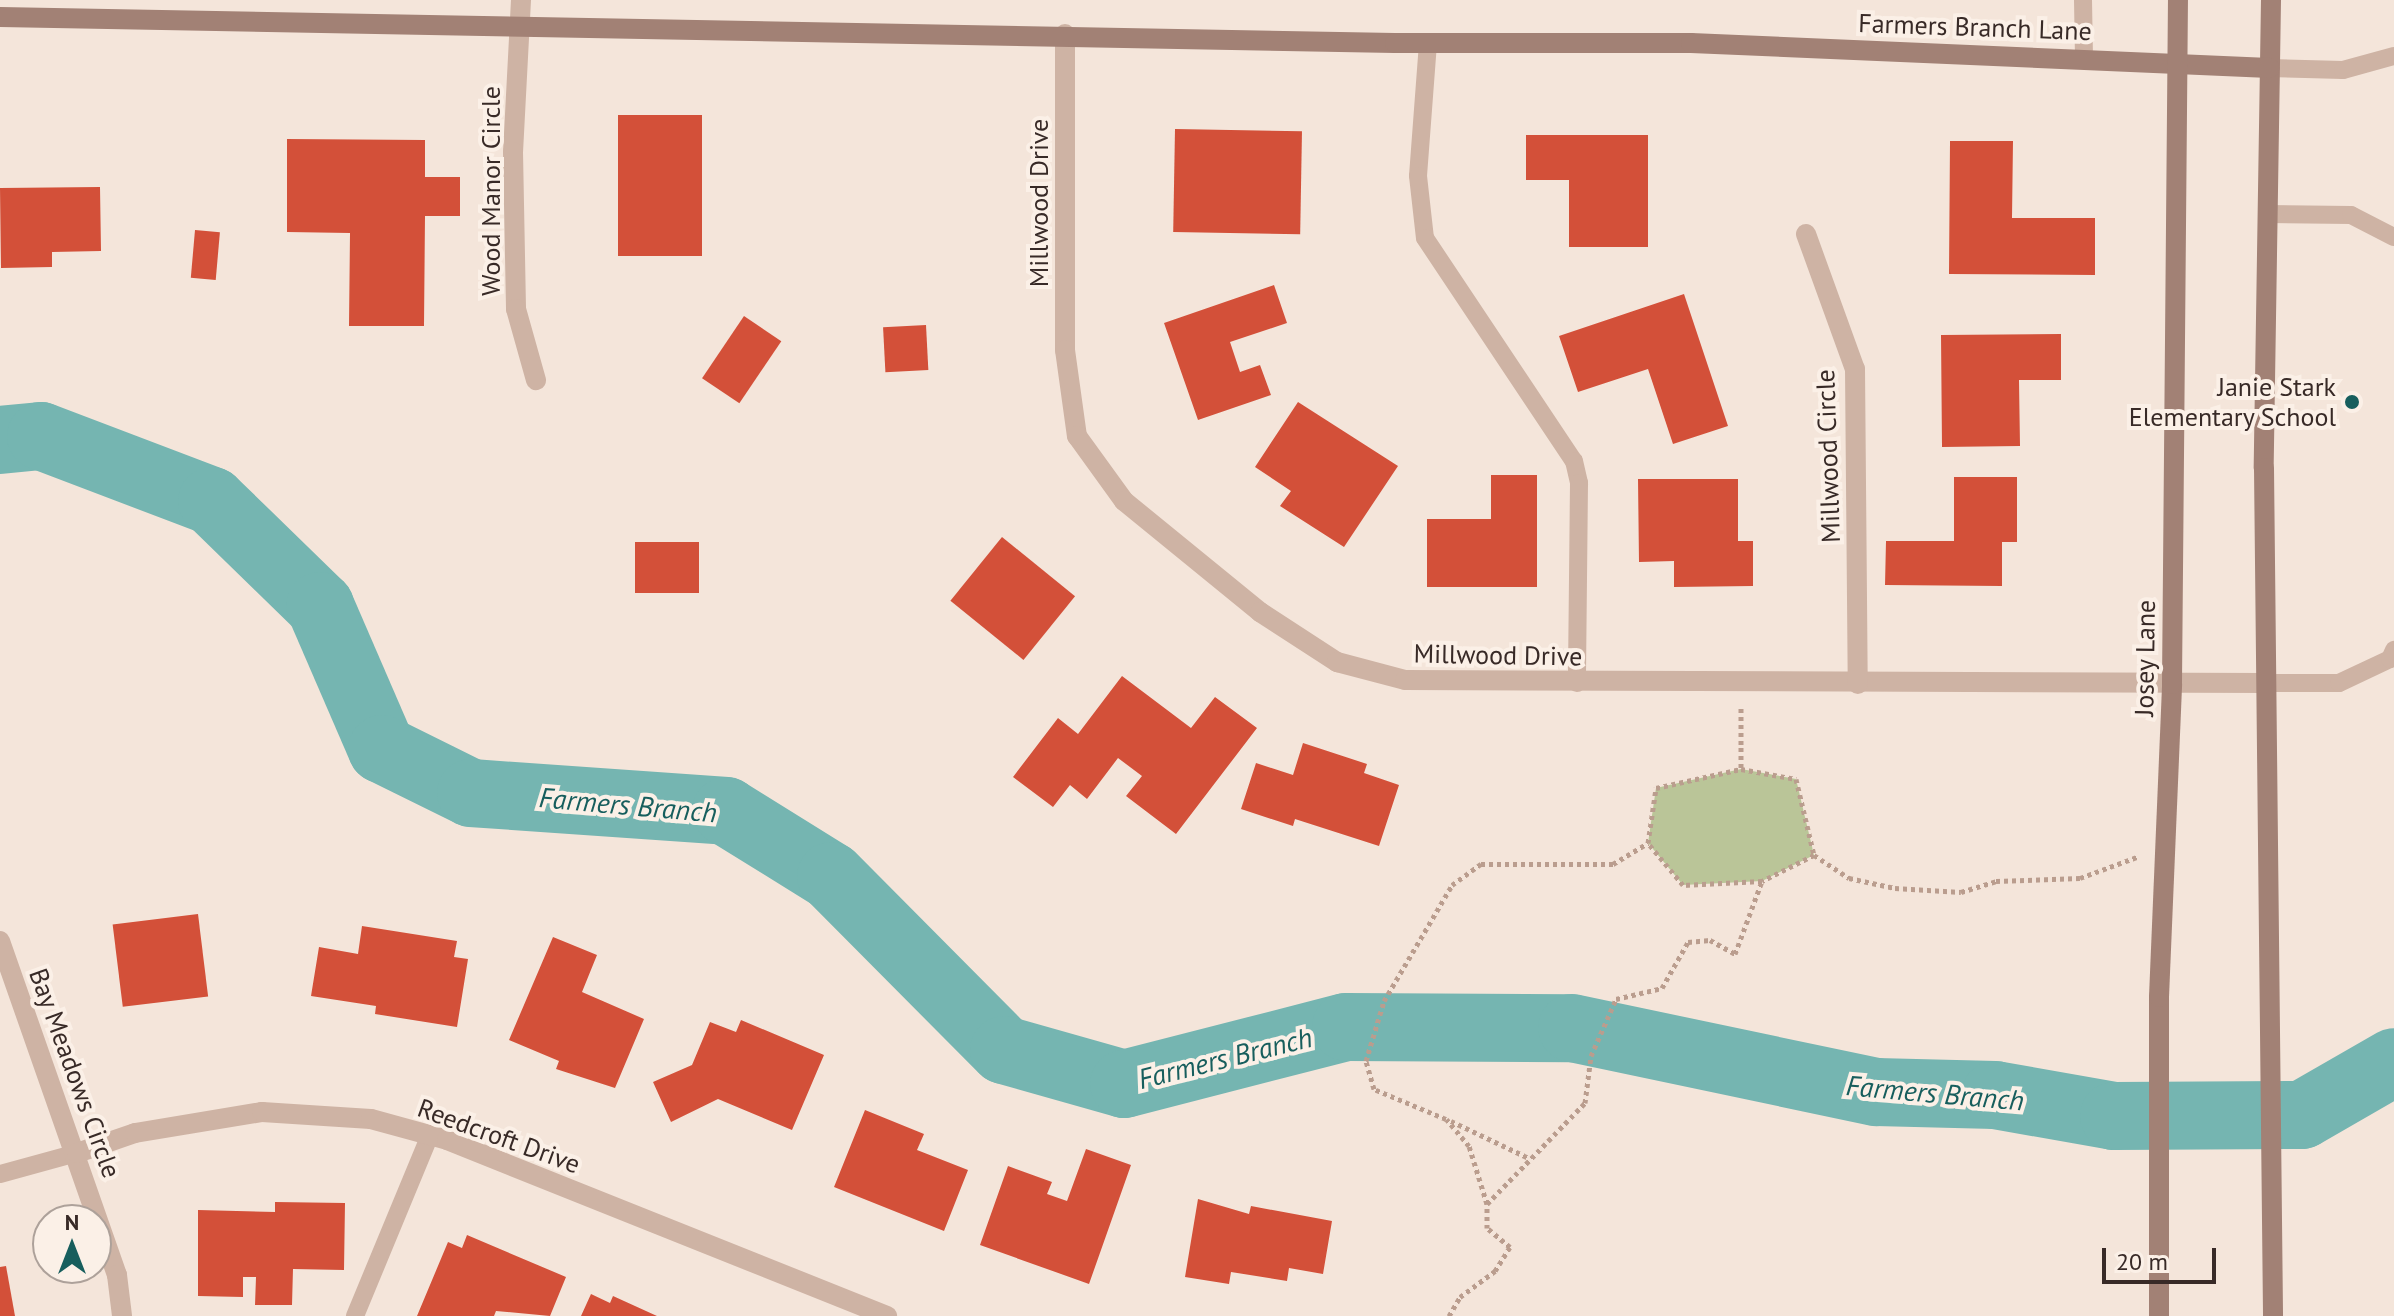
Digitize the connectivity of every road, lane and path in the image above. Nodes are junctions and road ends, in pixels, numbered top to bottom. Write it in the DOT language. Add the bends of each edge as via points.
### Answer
graph roads {
  1 [pos="521,0"];
  2 [pos="2083,0"];
  3 [pos="2178,0"];
  4 [pos="2271,0"];
  5 [pos="0,17"];
  6 [pos="520,27"];
  7 [pos="1065,34"];
  8 [pos="1428,43"];
  9 [pos="2394,56"];
  10 [pos="2084,57"];
  11 [pos="2177,60"];
  12 [pos="2269,68"];
  13 [pos="2267,214"];
  14 [pos="1806,234"];
  15 [pos="2394,237"];
  16 [pos="536,380"];
  17 [pos="2394,650"];
  18 [pos="1577,683"];
  19 [pos="1741,683"];
  20 [pos="2266,683"];
  21 [pos="1858,684"];
  22 [pos="2172,684"];
  23 [pos="1741,769"];
  24 [pos="1648,843"];
  25 [pos="2165,850"];
  26 [pos="1814,855"];
  27 [pos="1762,881"];
  28 [pos="0,941"];
  29 [pos="1446,1119"];
  30 [pos="430,1135"];
  31 [pos="77,1153"];
  32 [pos="1529,1158"];
  33 [pos="0,1174"];
  34 [pos="1487,1204"];
  35 [pos="122,1316"];
  36 [pos="355,1316"];
  37 [pos="887,1316"];
  38 [pos="1449,1316"];
  39 [pos="2159,1316"];
  40 [pos="2273,1316"];
  1 -- 6 [label="street, Wood Manor Circle"];
  2 -- 10 [label="lane"];
  3 -- 11 [label="main road, Josey Lane"];
  4 -- 12 [label="main road"];
  5 -- 6 [label="main road, Farmers Branch Lane"];
  6 -- 7 [label="main road, Farmers Branch Lane"];
  6 -- 16 [label="street, Wood Manor Circle" via="513,152 516,309"];
  7 -- 8 [label="main road, Farmers Branch Lane"];
  7 -- 18 [label="street, Millwood Drive" via="1065,350 1077,436 1124,501 1260,612 1337,662 1405,680"];
  8 -- 10 [label="main road, Farmers Branch Lane" via="1691,43"];
  8 -- 18 [label="lane" via="1418,176 1425,238 1576,472"];
  9 -- 12 [label="lane" via="2343,70"];
  10 -- 11 [label="main road, Farmers Branch Lane"];
  11 -- 12 [label="main road, Farmers Branch Lane"];
  11 -- 22 [label="main road, Josey Lane"];
  12 -- 13 [label="main road"];
  13 -- 15 [label="lane" via="2351,215"];
  13 -- 20 [label="main road"];
  14 -- 21 [label="street, Millwood Circle" via="1855,369"];
  17 -- 20 [label="lane" via="2390,659 2339,683"];
  18 -- 19 [label="street, Millwood Drive"];
  19 -- 21 [label="street, Millwood Drive"];
  19 -- 23 [label="path"];
  20 -- 22 [label="street, Millwood Drive"];
  20 -- 40 [label="main road"];
  21 -- 22 [label="street, Millwood Drive"];
  22 -- 25 [label="main road, Josey Lane"];
  23 -- 24 [label="path" via="1656,788"];
  23 -- 26 [label="path" via="1796,779"];
  24 -- 27 [label="path" via="1683,885"];
  24 -- 29 [label="path" via="1613,864 1481,864 1452,885 1384,1001 1366,1061 1374,1089"];
  25 -- 26 [label="path" via="2080,878 1996,881 1961,892 1895,888 1849,878"];
  25 -- 39 [label="main road, Josey Lane" via="2159,997"];
  26 -- 27 [label="path"];
  27 -- 32 [label="path" via="1735,954 1710,940 1688,942 1662,988 1616,999 1591,1056 1591,1088 1574,1115"];
  28 -- 31 [label="street, Bay Meadows Circle"];
  29 -- 32 [label="path"];
  29 -- 34 [label="path" via="1469,1146"];
  30 -- 31 [label="street, Reedcroft Drive" via="371,1119 262,1112 135,1133"];
  30 -- 36 [label="lane"];
  30 -- 37 [label="street, Reedcroft Drive"];
  31 -- 33 [label="lane"];
  31 -- 35 [label="street, Bay Meadows Circle" via="117,1275"];
  32 -- 34 [label="path"];
  34 -- 38 [label="path" via="1487,1228 1510,1247 1495,1271 1460,1297"];
}
